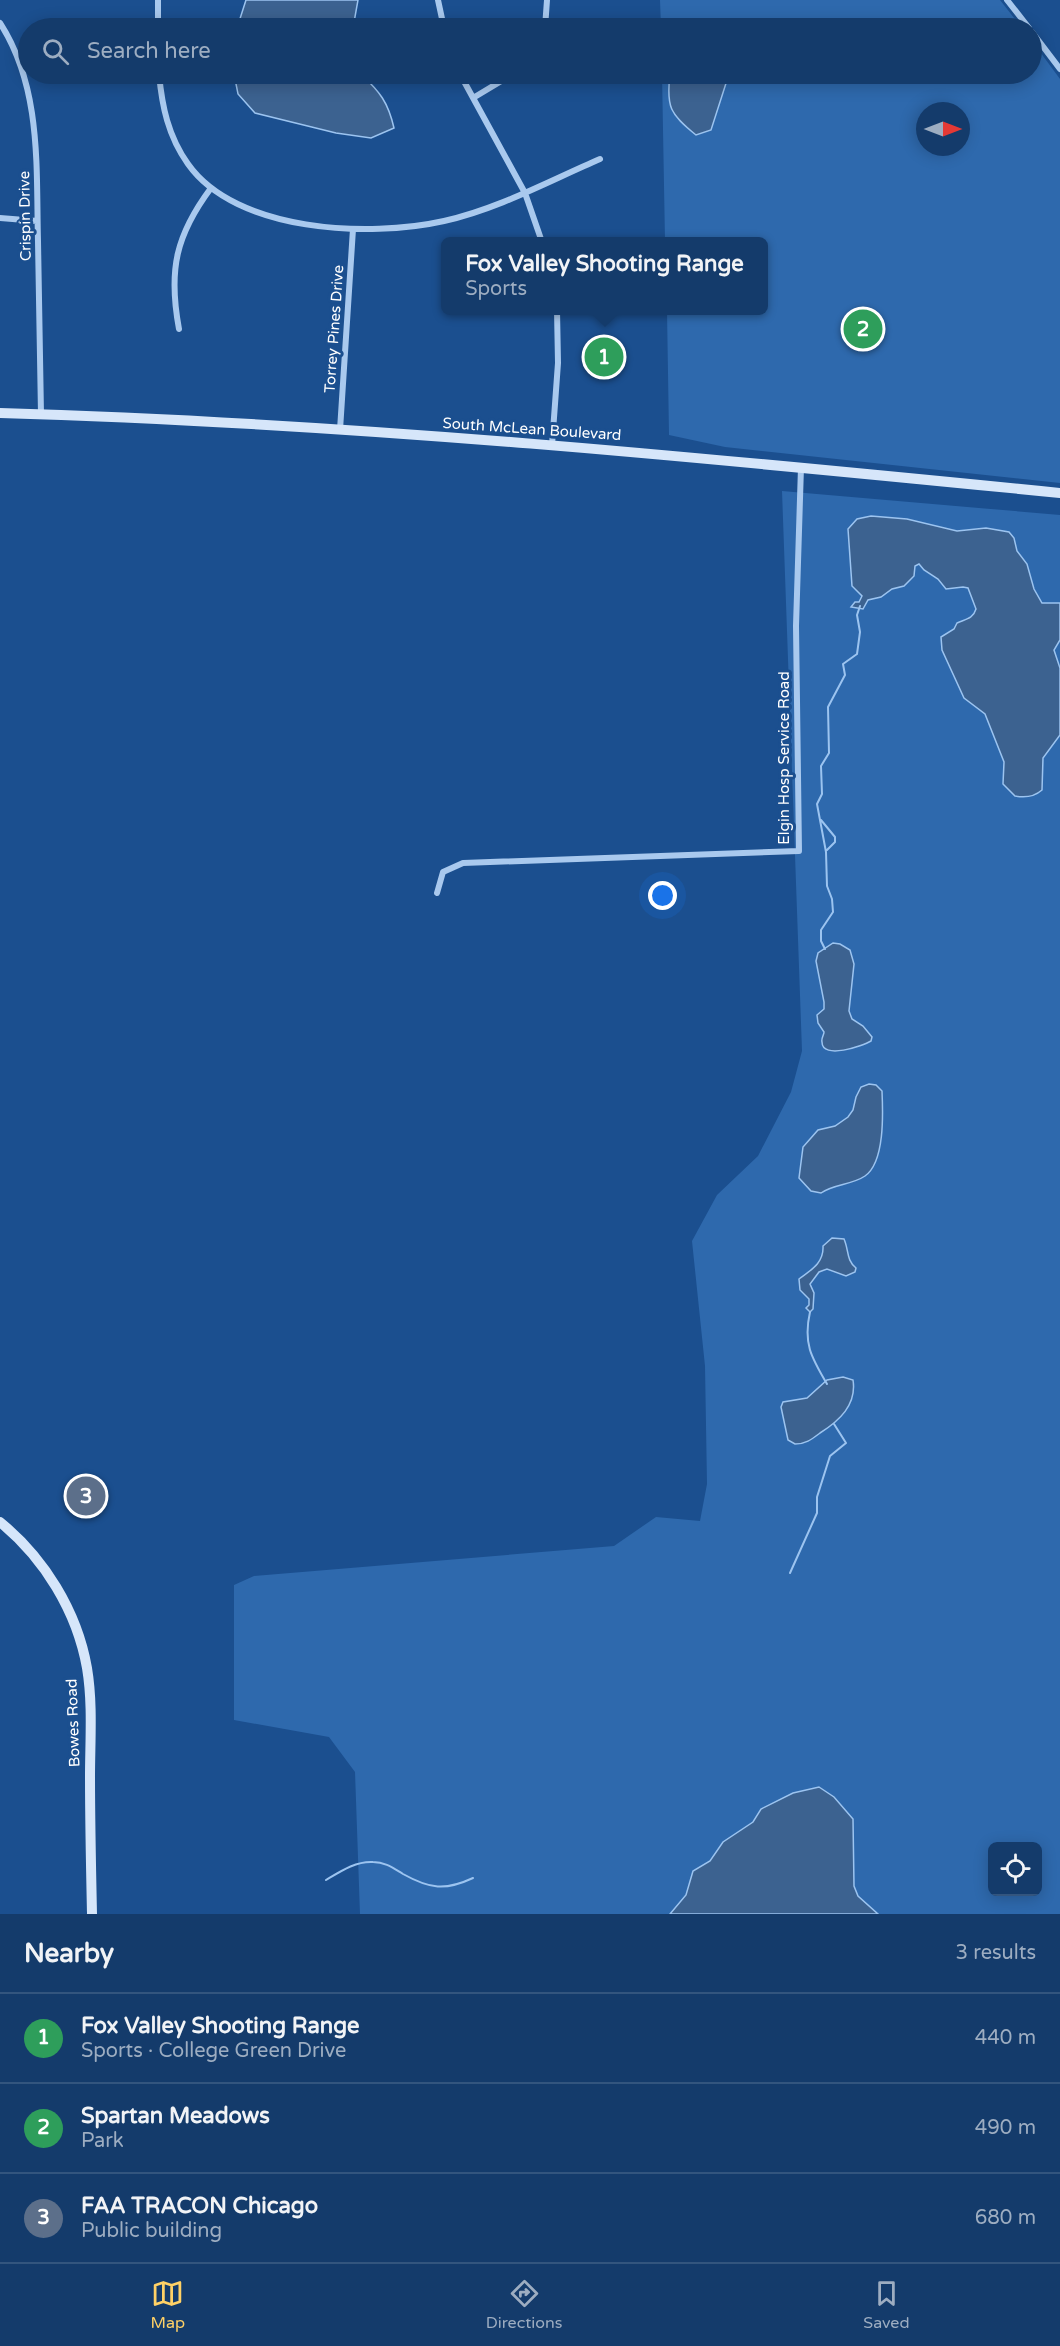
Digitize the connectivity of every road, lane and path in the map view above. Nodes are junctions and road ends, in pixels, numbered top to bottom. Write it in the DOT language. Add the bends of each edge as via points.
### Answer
graph roads {
  1 [pos="158,0"];
  2 [pos="438,0"];
  3 [pos="547,0"];
  4 [pos="1007,0"];
  5 [pos="158,18"];
  6 [pos="442,18"];
  7 [pos="546,18"];
  8 [pos="1021,18"];
  9 [pos="0,23"];
  10 [pos="1042,46"];
  11 [pos="18,62"];
  12 [pos="1060,69"];
  13 [pos="24,84"];
  14 [pos="160,84"];
  15 [pos="465,84"];
  16 [pos="496,84"];
  17 [pos="473,98"];
  18 [pos="600,159"];
  19 [pos="211,188"];
  20 [pos="525,192"];
  21 [pos="0,218"];
  22 [pos="37,220"];
  23 [pos="353,229"];
  24 [pos="540,237"];
  25 [pos="557,315"];
  26 [pos="179,328"];
  27 [pos="0,413"];
  28 [pos="41,414"];
  29 [pos="340,430"];
  30 [pos="552,445"];
  31 [pos="801,467"];
  32 [pos="1060,493"];
  33 [pos="437,894"];
  34 [pos="0,1522"];
  35 [pos="92,1914"];
  1 -- 5 [label="street"];
  2 -- 6 [label="street"];
  3 -- 7 [label="street"];
  4 -- 8 [label="street"];
  9 -- 11 [label="street, Crispin Drive"];
  10 -- 12 [label="street"];
  13 -- 22 [label="street, Crispin Drive" via="36,142"];
  14 -- 19 [label="street" via="167,123 189,165"];
  15 -- 17 [label="street"];
  16 -- 17 [label="street"];
  17 -- 20 [label="street"];
  18 -- 20 [label="street"];
  19 -- 23 [label="street" via="272,216"];
  19 -- 26 [label="street" via="187,225 177,255 174,287"];
  20 -- 23 [label="street" via="442,222"];
  20 -- 24 [label="street"];
  21 -- 22 [label="street"];
  22 -- 28 [label="street, Crispin Drive"];
  23 -- 29 [label="street, Torrey Pines Drive"];
  25 -- 30 [label="street"];
  27 -- 28 [label="main road, South McLean Boulevard"];
  28 -- 29 [label="main road, South McLean Boulevard"];
  29 -- 30 [label="main road, South McLean Boulevard"];
  30 -- 31 [label="main road, South McLean Boulevard"];
  31 -- 32 [label="main road, South McLean Boulevard"];
  31 -- 33 [label="street, Elgin Hosp Service Road" via="796,626 799,851 463,863 443,872"];
  34 -- 35 [label="main road, Bowes Road" via="33,1554 59,1591 77,1630 87,1669"];
}
